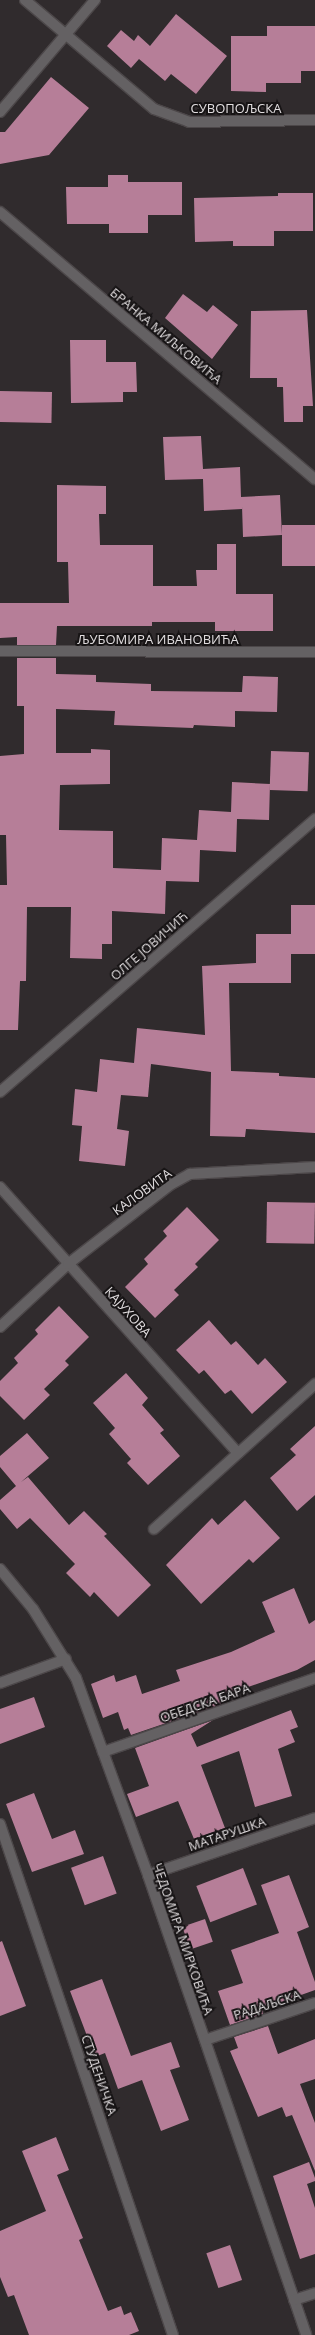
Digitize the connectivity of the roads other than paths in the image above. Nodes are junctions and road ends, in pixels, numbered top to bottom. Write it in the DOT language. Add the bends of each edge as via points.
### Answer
graph roads {
  1 [pos="25,0"];
  2 [pos="95,0"];
  3 [pos="66,35"];
  4 [pos="0,112"];
  5 [pos="315,120"];
  6 [pos="0,212"];
  7 [pos="315,479"];
  8 [pos="0,651"];
  9 [pos="315,652"];
  10 [pos="315,819"];
  11 [pos="0,1092"];
  12 [pos="315,1167"];
  13 [pos="0,1187"];
  14 [pos="68,1264"];
  15 [pos="0,1327"];
  16 [pos="315,1384"];
  17 [pos="238,1453"];
  18 [pos="154,1529"];
  19 [pos="0,1569"];
  20 [pos="66,1659"];
  21 [pos="315,1678"];
  22 [pos="0,1683"];
  23 [pos="103,1752"];
  24 [pos="315,1818"];
  25 [pos="0,1824"];
  26 [pos="148,1875"];
  27 [pos="315,2003"];
  28 [pos="205,2040"];
  29 [pos="315,2293"];
  30 [pos="294,2300"];
  31 [pos="173,2335"];
  32 [pos="306,2335"];
  1 -- 3 [label="street, СУВОПОЉСКА"];
  2 -- 3 [label="street"];
  3 -- 4 [label="street"];
  3 -- 5 [label="street, СУВОПОЉСКА" via="154,109 189,122"];
  6 -- 7 [label="street, БРАНКА МИЉКОВИЋА"];
  8 -- 9 [label="street, ЉУБОМИРА ИВАНОВИЋА"];
  10 -- 11 [label="street, ОЛГЕ ЈОВИЧИЋ"];
  12 -- 14 [label="street, КАЛОВИТА" via="190,1174 170,1185"];
  13 -- 14 [label="street, КАЈУХОВА"];
  14 -- 15 [label="street, КАЛОВИТА"];
  14 -- 17 [label="street, КАЈУХОВА"];
  16 -- 17 [label="street"];
  17 -- 18 [label="street"];
  19 -- 20 [label="street, ЧЕДОМИРА МИРКОВИЋА" via="33,1609"];
  20 -- 22 [label="street"];
  20 -- 23 [label="street, ЧЕДОМИРА МИРКОВИЋА" via="76,1678"];
  21 -- 23 [label="street, ОБЕДСКА БАРА"];
  23 -- 26 [label="street, ЧЕДОМИРА МИРКОВИЋА"];
  24 -- 26 [label="street, МАТАРУШКА"];
  25 -- 31 [label="street, СТУДЕНИЧКА"];
  26 -- 28 [label="street, ЧЕДОМИРА МИРКОВИЋА"];
  27 -- 28 [label="street, РАДАЉСКА"];
  28 -- 30 [label="street, ЧЕДОМИРА МИРКОВИЋА"];
  29 -- 30 [label="street"];
  30 -- 32 [label="street, ЧЕДОМИРА МИРКОВИЋА"];
}
